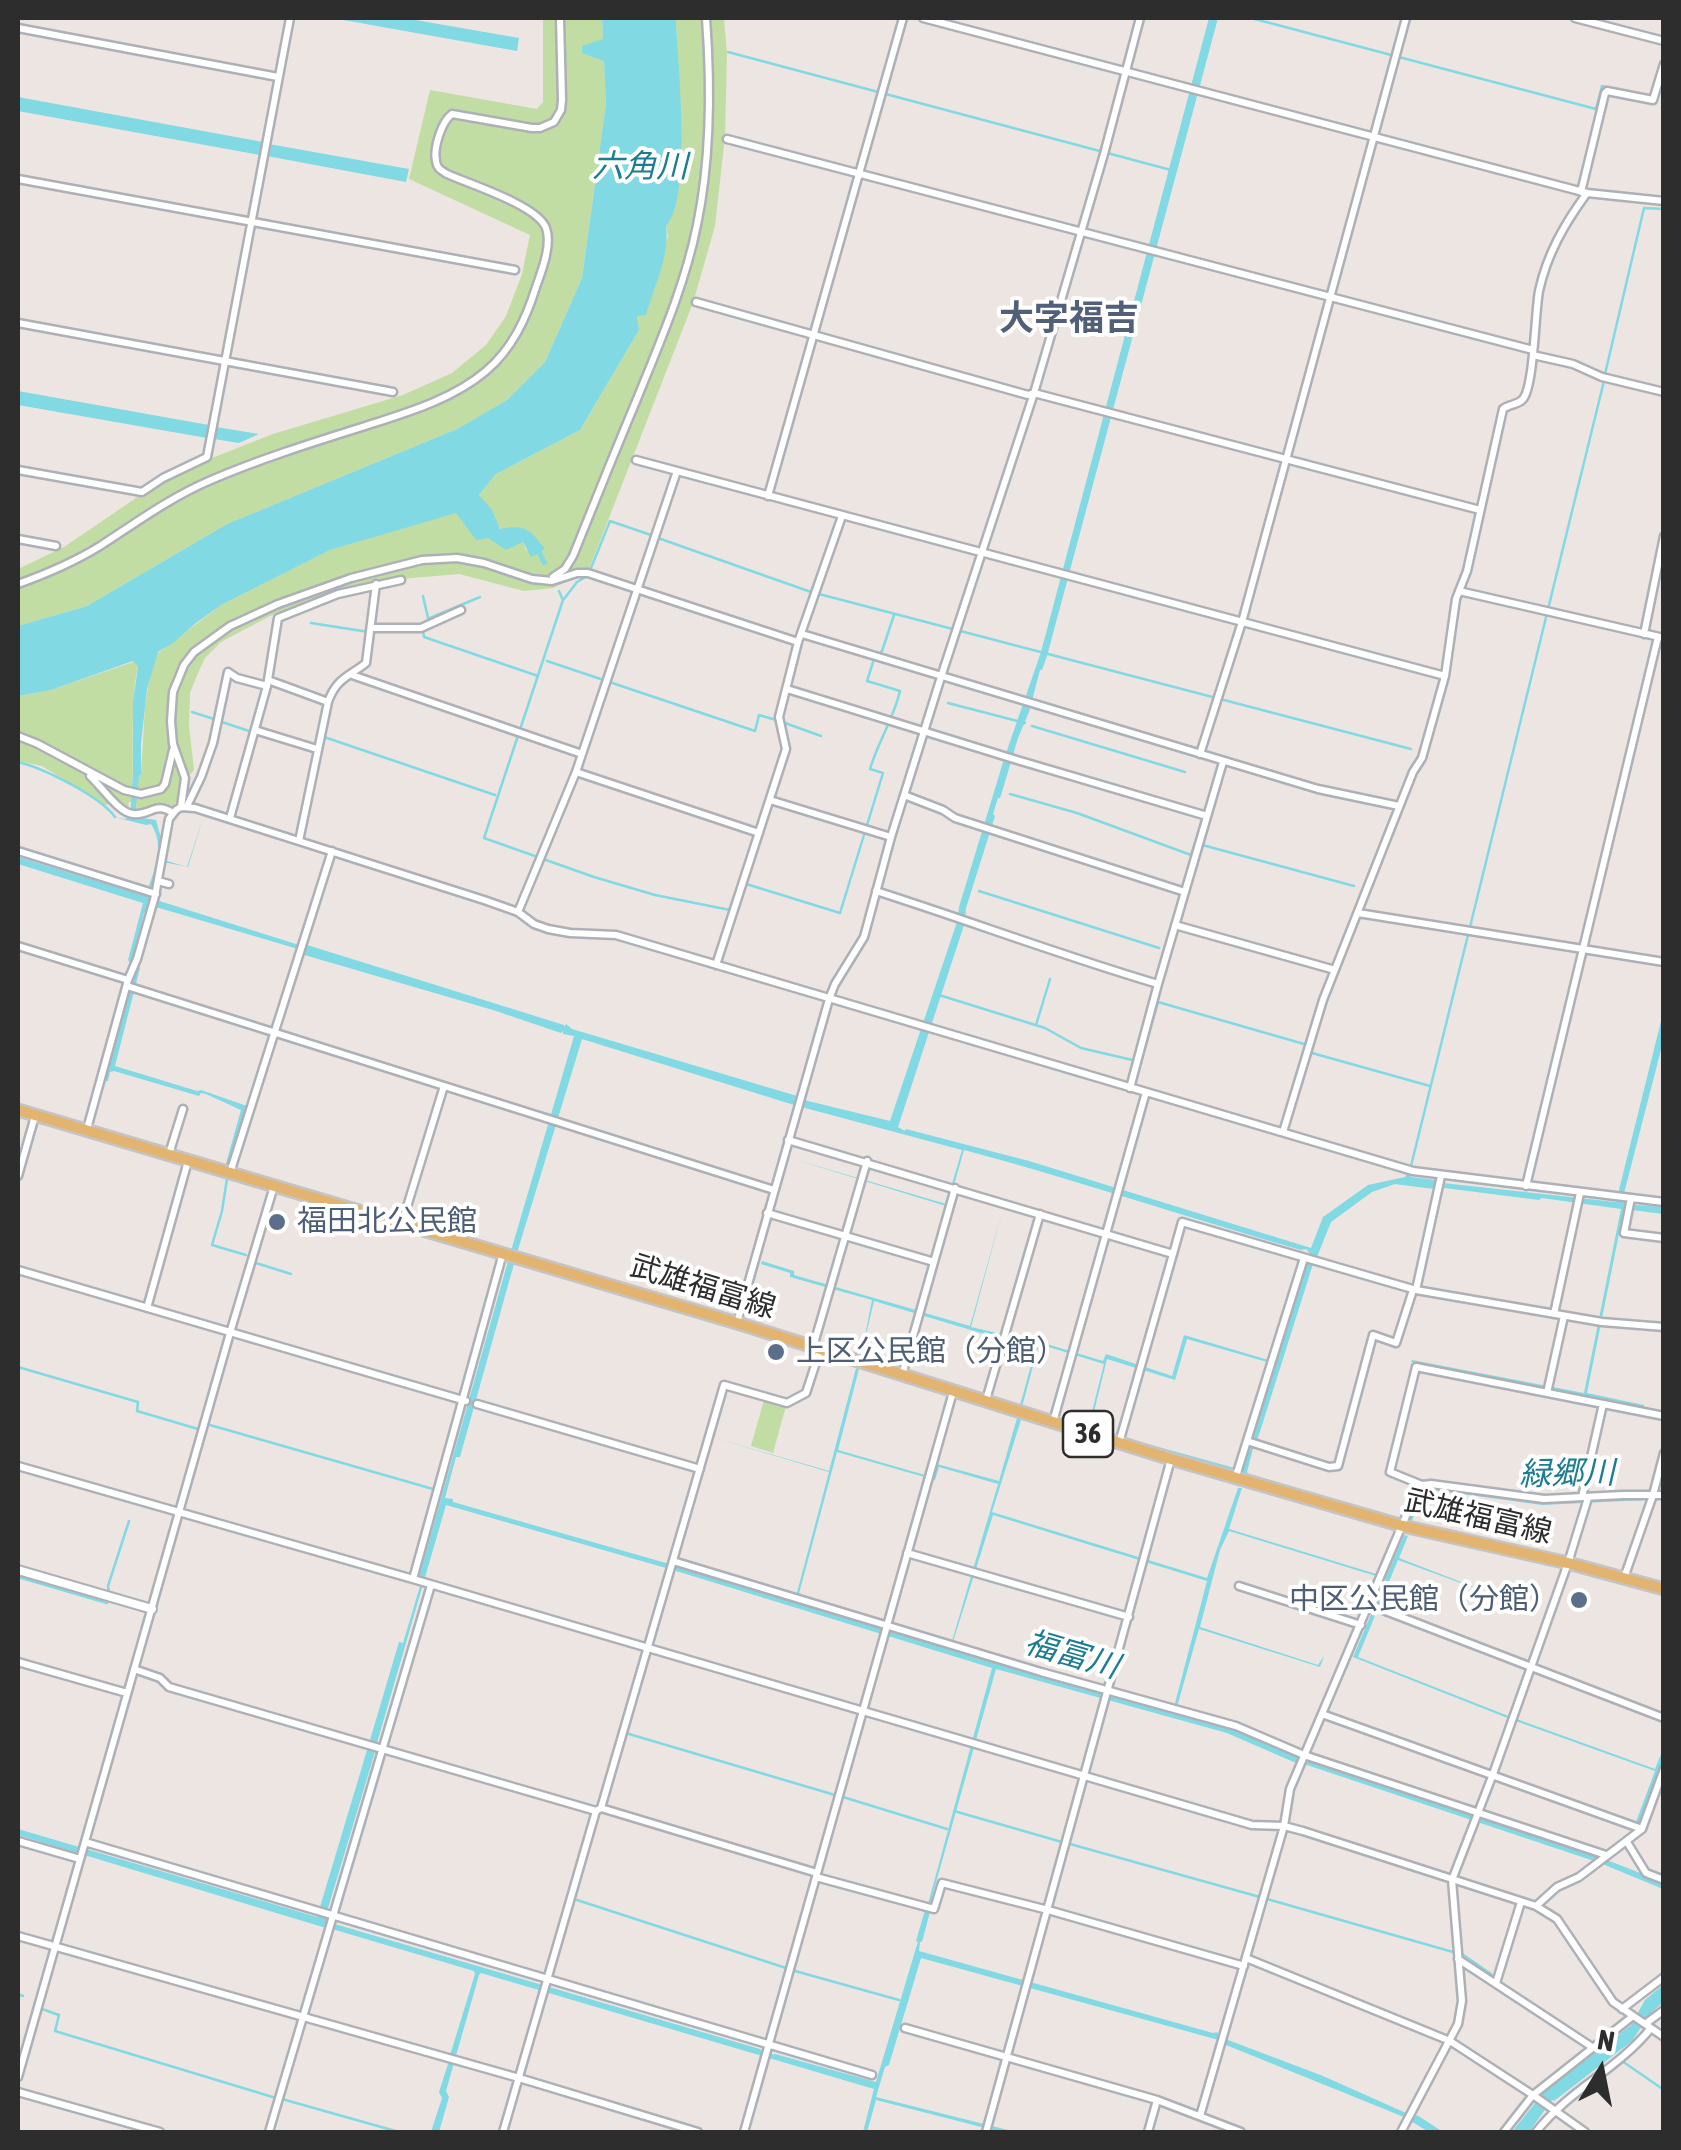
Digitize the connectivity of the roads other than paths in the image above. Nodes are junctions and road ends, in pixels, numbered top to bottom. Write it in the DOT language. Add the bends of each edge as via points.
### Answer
graph roads {
  1 [pos="290,18"];
  2 [pos="560,18"];
  3 [pos="706,18"];
  4 [pos="903,18"];
  5 [pos="923,18"];
  6 [pos="1140,18"];
  7 [pos="1406,18"];
  8 [pos="1575,18"];
  9 [pos="18,28"];
  10 [pos="1664,41"];
  11 [pos="1664,64"];
  12 [pos="1126,72"];
  13 [pos="278,77"];
  14 [pos="1373,137"];
  15 [pos="727,139"];
  16 [pos="860,174"];
  17 [pos="18,179"];
  18 [pos="1584,192"];
  19 [pos="1664,201"];
  20 [pos="251,221"];
  21 [pos="1082,233"];
  22 [pos="515,270"];
  23 [pos="1330,298"];
  24 [pos="696,302"];
  25 [pos="18,323"];
  26 [pos="814,334"];
  27 [pos="1533,353"];
  28 [pos="224,361"];
  29 [pos="393,392"];
  30 [pos="1664,392"];
  31 [pos="1034,393"];
  32 [pos="636,460"];
  33 [pos="1286,460"];
  34 [pos="18,470"];
  35 [pos="677,471"];
  36 [pos="768,496"];
  37 [pos="1480,510"];
  38 [pos="842,516"];
  39 [pos="1664,536"];
  40 [pos="18,539"];
  41 [pos="56,546"];
  42 [pos="982,553"];
  43 [pos="401,580"];
  44 [pos="547,580"];
  45 [pos="18,584"];
  46 [pos="376,584"];
  47 [pos="638,589"];
  48 [pos="1459,591"];
  49 [pos="461,610"];
  50 [pos="1242,622"];
  51 [pos="371,631"];
  52 [pos="802,634"];
  53 [pos="1644,634"];
  54 [pos="1661,638"];
  55 [pos="798,642"];
  56 [pos="354,675"];
  57 [pos="1445,676"];
  58 [pos="941,678"];
  59 [pos="268,684"];
  60 [pos="787,689"];
  61 [pos="328,702"];
  62 [pos="254,732"];
  63 [pos="925,732"];
  64 [pos="18,736"];
  65 [pos="173,744"];
  66 [pos="316,752"];
  67 [pos="582,754"];
  68 [pos="1200,754"];
  69 [pos="1223,762"];
  70 [pos="77,766"];
  71 [pos="576,772"];
  72 [pos="904,795"];
  73 [pos="770,800"];
  74 [pos="184,806"];
  75 [pos="1400,806"];
  76 [pos="173,813"];
  77 [pos="1207,816"];
  78 [pos="230,818"];
  79 [pos="760,834"];
  80 [pos="891,837"];
  81 [pos="300,841"];
  82 [pos="332,850"];
  83 [pos="18,851"];
  84 [pos="158,881"];
  85 [pos="169,884"];
  86 [pos="876,891"];
  87 [pos="1185,892"];
  88 [pos="155,895"];
  89 [pos="518,912"];
  90 [pos="1358,913"];
  91 [pos="1176,925"];
  92 [pos="18,946"];
  93 [pos="1584,950"];
  94 [pos="1664,962"];
  95 [pos="716,965"];
  96 [pos="1334,970"];
  97 [pos="1158,984"];
  98 [pos="130,986"];
  99 [pos="829,999"];
  100 [pos="274,1032"];
  101 [pos="444,1086"];
  102 [pos="1130,1088"];
  103 [pos="1146,1092"];
  104 [pos="184,1109"];
  105 [pos="18,1110"];
  106 [pos="35,1116"];
  107 [pos="86,1130"];
  108 [pos="1283,1132"];
  109 [pos="788,1140"];
  110 [pos="169,1155"];
  111 [pos="188,1161"];
  112 [pos="867,1162"];
  113 [pos="230,1172"];
  114 [pos="18,1176"];
  115 [pos="1441,1178"];
  116 [pos="274,1186"];
  117 [pos="1526,1186"];
  118 [pos="952,1188"];
  119 [pos="774,1190"];
  120 [pos="1580,1198"];
  121 [pos="1626,1199"];
  122 [pos="1664,1202"];
  123 [pos="768,1213"];
  124 [pos="1040,1214"];
  125 [pos="402,1223"];
  126 [pos="1106,1234"];
  127 [pos="844,1236"];
  128 [pos="1664,1238"];
  129 [pos="1174,1254"];
  130 [pos="509,1255"];
  131 [pos="1308,1259"];
  132 [pos="931,1262"];
  133 [pos="18,1270"];
  134 [pos="1414,1290"];
  135 [pos="147,1308"];
  136 [pos="1554,1314"];
  137 [pos="1564,1316"];
  138 [pos="737,1323"];
  139 [pos="1664,1327"];
  140 [pos="230,1333"];
  141 [pos="816,1349"];
  142 [pos="902,1376"];
  143 [pos="1548,1389"];
  144 [pos="953,1392"];
  145 [pos="464,1400"];
  146 [pos="986,1402"];
  147 [pos="478,1404"];
  148 [pos="1603,1404"];
  149 [pos="1664,1416"];
  150 [pos="1053,1419"];
  151 [pos="1120,1440"];
  152 [pos="1251,1443"];
  153 [pos="1664,1452"];
  154 [pos="1171,1460"];
  155 [pos="18,1466"];
  156 [pos="700,1469"];
  157 [pos="1237,1474"];
  158 [pos="1422,1485"];
  159 [pos="1654,1495"];
  160 [pos="1586,1499"];
  161 [pos="179,1513"];
  162 [pos="1404,1522"];
  163 [pos="907,1553"];
  164 [pos="673,1561"];
  165 [pos="1568,1564"];
  166 [pos="18,1570"];
  167 [pos="1624,1578"];
  168 [pos="422,1582"];
  169 [pos="1239,1586"];
  170 [pos="1664,1589"];
  171 [pos="1374,1607"];
  172 [pos="152,1609"];
  173 [pos="1129,1617"];
  174 [pos="1361,1624"];
  175 [pos="886,1630"];
  176 [pos="648,1648"];
  177 [pos="18,1662"];
  178 [pos="1530,1668"];
  179 [pos="134,1670"];
  180 [pos="127,1694"];
  181 [pos="1107,1695"];
  182 [pos="863,1712"];
  183 [pos="1322,1714"];
  184 [pos="1664,1718"];
  185 [pos="375,1747"];
  186 [pos="1302,1758"];
  187 [pos="1664,1769"];
  188 [pos="1493,1774"];
  189 [pos="1084,1776"];
  190 [pos="1661,1781"];
  191 [pos="598,1810"];
  192 [pos="1476,1814"];
  193 [pos="1284,1826"];
  194 [pos="1637,1827"];
  195 [pos="18,1841"];
  196 [pos="1627,1842"];
  197 [pos="82,1851"];
  198 [pos="1604,1856"];
  199 [pos="817,1875"];
  200 [pos="1452,1880"];
  201 [pos="1664,1880"];
  202 [pos="1521,1902"];
  203 [pos="1536,1906"];
  204 [pos="1048,1910"];
  205 [pos="330,1919"];
  206 [pos="18,1936"];
  207 [pos="55,1945"];
  208 [pos="1458,1959"];
  209 [pos="1245,1962"];
  210 [pos="1664,1976"];
  211 [pos="1496,1984"];
  212 [pos="546,1986"];
  213 [pos="1622,2009"];
  214 [pos="1664,2010"];
  215 [pos="1634,2016"];
  216 [pos="302,2017"];
  217 [pos="1648,2026"];
  218 [pos="18,2027"];
  219 [pos="905,2028"];
  220 [pos="31,2032"];
  221 [pos="1664,2037"];
  222 [pos="1450,2041"];
  223 [pos="1592,2048"];
  224 [pos="767,2052"];
  225 [pos="1006,2058"];
  226 [pos="872,2075"];
  227 [pos="18,2077"];
  228 [pos="518,2078"];
  229 [pos="18,2092"];
  230 [pos="1535,2096"];
  231 [pos="1157,2100"];
  232 [pos="1551,2108"];
  233 [pos="1200,2116"];
  234 [pos="986,2129"];
  235 [pos="160,2132"];
  236 [pos="269,2132"];
  237 [pos="503,2132"];
  238 [pos="698,2132"];
  239 [pos="744,2132"];
  240 [pos="1148,2132"];
  241 [pos="1241,2132"];
  242 [pos="1402,2132"];
  243 [pos="1504,2132"];
  244 [pos="1536,2132"];
  245 [pos="1585,2132"];
  1 -- 13 [label="street"];
  2 -- 45 [label="street" via="558,118 532,128 452,114 442,123 439,168 524,208 547,232 523,322 488,370 433,402 208,481 70,563"];
  3 -- 44 [label="street" via="706,149 691,252 573,556"];
  4 -- 16 [label="street"];
  5 -- 12 [label="street"];
  6 -- 12 [label="street"];
  7 -- 14 [label="street"];
  8 -- 10 [label="street"];
  9 -- 13 [label="street"];
  11 -- 18 [label="street" via="1654,99 1605,93"];
  12 -- 14 [label="street"];
  12 -- 21 [label="street"];
  13 -- 20 [label="street"];
  14 -- 18 [label="street"];
  14 -- 23 [label="street"];
  15 -- 16 [label="street"];
  16 -- 21 [label="street"];
  16 -- 26 [label="street"];
  17 -- 20 [label="street"];
  18 -- 19 [label="street"];
  18 -- 27 [label="street" via="1553,246 1539,290"];
  20 -- 22 [label="street"];
  20 -- 28 [label="street"];
  21 -- 23 [label="street"];
  21 -- 31 [label="street"];
  23 -- 27 [label="street"];
  23 -- 33 [label="street"];
  24 -- 26 [label="street"];
  25 -- 28 [label="street"];
  26 -- 31 [label="street"];
  26 -- 36 [label="street"];
  27 -- 30 [label="street"];
  27 -- 37 [label="street" via="1524,398 1503,409"];
  28 -- 29 [label="street"];
  28 -- 34 [label="street" via="207,458 142,492"];
  31 -- 33 [label="street"];
  31 -- 42 [label="street"];
  32 -- 35 [label="street"];
  33 -- 37 [label="street"];
  33 -- 50 [label="street"];
  35 -- 36 [label="street"];
  35 -- 47 [label="street"];
  36 -- 38 [label="street"];
  37 -- 48 [label="street"];
  38 -- 42 [label="street"];
  38 -- 52 [label="street"];
  39 -- 53 [label="street"];
  40 -- 41 [label="street"];
  42 -- 50 [label="street"];
  42 -- 58 [label="street"];
  43 -- 46 [label="street"];
  44 -- 47 [label="street" via="588,574"];
  44 -- 65 [label="street" via="438,558 351,578 252,614 184,665 171,706"];
  46 -- 51 [label="street"];
  46 -- 59 [label="street" via="278,618"];
  47 -- 55 [label="street"];
  47 -- 67 [label="street"];
  48 -- 53 [label="street"];
  48 -- 57 [label="street"];
  49 -- 51 [label="street" via="421,628"];
  50 -- 57 [label="street"];
  50 -- 68 [label="street"];
  51 -- 56 [label="street" via="366,663"];
  52 -- 55 [label="street"];
  52 -- 58 [label="street"];
  53 -- 54 [label="street"];
  54 -- 93 [label="street"];
  55 -- 60 [label="street"];
  56 -- 61 [label="street" via="338,682"];
  56 -- 67 [label="street"];
  57 -- 75 [label="street" via="1422,758"];
  58 -- 63 [label="street"];
  58 -- 68 [label="street"];
  59 -- 61 [label="street"];
  59 -- 62 [label="street"];
  59 -- 74 [label="street" via="228,672 201,777"];
  60 -- 63 [label="street"];
  60 -- 73 [label="street" via="779,717 786,749"];
  61 -- 66 [label="street"];
  62 -- 66 [label="street"];
  62 -- 78 [label="street"];
  63 -- 72 [label="street"];
  63 -- 77 [label="street"];
  64 -- 70 [label="street"];
  65 -- 70 [label="street" via="165,784 151,792 124,790"];
  65 -- 74 [label="street" via="185,778"];
  66 -- 81 [label="street"];
  67 -- 71 [label="street"];
  68 -- 69 [label="street"];
  69 -- 75 [label="street"];
  69 -- 77 [label="street"];
  70 -- 76 [label="street" via="119,808"];
  71 -- 79 [label="street"];
  71 -- 89 [label="street"];
  72 -- 80 [label="street"];
  72 -- 87 [label="street"];
  73 -- 79 [label="street"];
  73 -- 80 [label="street"];
  74 -- 76 [label="street"];
  74 -- 78 [label="street"];
  75 -- 90 [label="street"];
  76 -- 84 [label="street"];
  77 -- 87 [label="street"];
  78 -- 81 [label="street"];
  79 -- 95 [label="street"];
  80 -- 86 [label="street"];
  81 -- 82 [label="street"];
  82 -- 89 [label="street"];
  82 -- 100 [label="street"];
  83 -- 88 [label="street"];
  84 -- 85 [label="street"];
  84 -- 88 [label="street"];
  86 -- 97 [label="street"];
  86 -- 99 [label="street" via="864,937"];
  87 -- 91 [label="street"];
  88 -- 98 [label="street"];
  89 -- 95 [label="street" via="548,928 616,935"];
  90 -- 93 [label="street"];
  90 -- 96 [label="street"];
  91 -- 96 [label="street"];
  91 -- 97 [label="street"];
  92 -- 98 [label="street"];
  93 -- 94 [label="street"];
  93 -- 117 [label="street"];
  95 -- 99 [label="street"];
  96 -- 108 [label="street"];
  97 -- 102 [label="street"];
  98 -- 100 [label="street"];
  98 -- 107 [label="street"];
  99 -- 102 [label="street"];
  99 -- 109 [label="street"];
  100 -- 101 [label="street"];
  100 -- 113 [label="street"];
  101 -- 119 [label="street"];
  101 -- 125 [label="street"];
  102 -- 103 [label="street"];
  103 -- 108 [label="street"];
  103 -- 126 [label="street"];
  104 -- 110 [label="street"];
  105 -- 106 [label="main road, 武雄福富線 / 36"];
  106 -- 107 [label="main road, 武雄福富線 / 36"];
  106 -- 114 [label="street"];
  107 -- 110 [label="main road, 武雄福富線 / 36"];
  108 -- 115 [label="street"];
  109 -- 112 [label="street"];
  109 -- 119 [label="street"];
  110 -- 111 [label="main road, 武雄福富線 / 36"];
  111 -- 113 [label="main road, 武雄福富線 / 36"];
  111 -- 135 [label="street"];
  112 -- 118 [label="street"];
  112 -- 127 [label="street"];
  113 -- 116 [label="main road, 武雄福富線 / 36"];
  115 -- 117 [label="street"];
  115 -- 134 [label="street"];
  116 -- 125 [label="main road, 武雄福富線 / 36"];
  116 -- 140 [label="street"];
  117 -- 120 [label="street"];
  118 -- 124 [label="street"];
  118 -- 132 [label="street"];
  119 -- 123 [label="street"];
  120 -- 121 [label="street"];
  120 -- 136 [label="street"];
  121 -- 122 [label="street"];
  121 -- 128 [label="street" via="1624,1233"];
  123 -- 127 [label="street"];
  123 -- 138 [label="street"];
  124 -- 126 [label="street"];
  124 -- 146 [label="street"];
  125 -- 130 [label="main road, 武雄福富線 / 36"];
  126 -- 129 [label="street"];
  126 -- 150 [label="street"];
  127 -- 132 [label="street"];
  127 -- 141 [label="street"];
  129 -- 131 [label="street" via="1182,1222"];
  129 -- 151 [label="street"];
  130 -- 138 [label="main road, 武雄福富線 / 36"];
  130 -- 145 [label="street"];
  131 -- 134 [label="street"];
  131 -- 152 [label="street"];
  132 -- 142 [label="street"];
  133 -- 135 [label="street"];
  134 -- 136 [label="street"];
  134 -- 152 [label="street" via="1396,1343 1373,1336 1338,1466"];
  135 -- 140 [label="street"];
  136 -- 137 [label="street"];
  137 -- 139 [label="street"];
  137 -- 143 [label="street"];
  138 -- 141 [label="main road, 武雄福富線 / 36"];
  140 -- 145 [label="street"];
  140 -- 161 [label="street"];
  141 -- 142 [label="main road, 武雄福富線 / 36"];
  141 -- 156 [label="street" via="806,1393 786,1403 724,1385"];
  142 -- 144 [label="main road, 武雄福富線 / 36"];
  143 -- 148 [label="street"];
  143 -- 158 [label="street" via="1416,1367 1390,1472"];
  144 -- 146 [label="main road, 武雄福富線 / 36"];
  144 -- 163 [label="street"];
  145 -- 168 [label="street"];
  146 -- 150 [label="main road, 武雄福富線 / 36"];
  147 -- 156 [label="street"];
  148 -- 149 [label="street"];
  148 -- 160 [label="street"];
  150 -- 151 [label="main road, 武雄福富線 / 36"];
  151 -- 154 [label="main road, 武雄福富線 / 36"];
  152 -- 157 [label="street"];
  153 -- 159 [label="street"];
  154 -- 157 [label="main road, 武雄福富線 / 36"];
  154 -- 173 [label="street"];
  155 -- 161 [label="street"];
  156 -- 164 [label="street"];
  157 -- 162 [label="main road, 武雄福富線 / 36"];
  158 -- 160 [label="street"];
  158 -- 162 [label="street"];
  159 -- 160 [label="street"];
  159 -- 167 [label="street"];
  160 -- 165 [label="street"];
  161 -- 168 [label="street"];
  161 -- 172 [label="street"];
  162 -- 165 [label="main road, 武雄福富線 / 36"];
  162 -- 171 [label="street"];
  163 -- 173 [label="street"];
  163 -- 175 [label="street"];
  164 -- 175 [label="street"];
  164 -- 176 [label="street"];
  165 -- 167 [label="main road, 武雄福富線 / 36"];
  165 -- 178 [label="street"];
  166 -- 172 [label="street"];
  167 -- 170 [label="main road, 武雄福富線 / 36"];
  168 -- 176 [label="street"];
  168 -- 185 [label="street"];
  169 -- 174 [label="street"];
  171 -- 174 [label="street"];
  171 -- 178 [label="street"];
  172 -- 179 [label="street"];
  173 -- 181 [label="street"];
  174 -- 183 [label="street"];
  175 -- 181 [label="street"];
  175 -- 182 [label="street"];
  176 -- 182 [label="street"];
  176 -- 191 [label="street"];
  177 -- 180 [label="street"];
  178 -- 184 [label="street"];
  178 -- 188 [label="street"];
  179 -- 180 [label="street"];
  179 -- 185 [label="street" via="169,1687"];
  180 -- 197 [label="street"];
  181 -- 186 [label="street" via="1236,1726"];
  181 -- 189 [label="street"];
  182 -- 189 [label="street"];
  182 -- 199 [label="street"];
  183 -- 186 [label="street"];
  183 -- 188 [label="street"];
  185 -- 191 [label="street"];
  185 -- 205 [label="street"];
  186 -- 192 [label="street"];
  186 -- 193 [label="street"];
  187 -- 190 [label="street"];
  188 -- 192 [label="street"];
  188 -- 194 [label="street"];
  189 -- 193 [label="street" via="1252,1825"];
  189 -- 204 [label="street"];
  190 -- 194 [label="street"];
  191 -- 199 [label="street"];
  191 -- 212 [label="street"];
  192 -- 198 [label="street"];
  192 -- 200 [label="street"];
  193 -- 200 [label="street"];
  193 -- 209 [label="street"];
  194 -- 196 [label="street"];
  195 -- 197 [label="street"];
  196 -- 198 [label="street"];
  196 -- 201 [label="street" via="1646,1873"];
  197 -- 205 [label="street"];
  197 -- 207 [label="street"];
  198 -- 203 [label="street"];
  199 -- 204 [label="street" via="934,1909 942,1882"];
  199 -- 224 [label="street"];
  200 -- 202 [label="street"];
  200 -- 208 [label="street"];
  202 -- 203 [label="street"];
  202 -- 211 [label="street"];
  203 -- 213 [label="street" via="1557,1919"];
  204 -- 209 [label="street"];
  204 -- 225 [label="street"];
  205 -- 212 [label="street"];
  205 -- 216 [label="street"];
  206 -- 207 [label="street"];
  207 -- 216 [label="street"];
  207 -- 220 [label="street"];
  208 -- 211 [label="street"];
  208 -- 222 [label="street" via="1461,2014"];
  209 -- 222 [label="street"];
  209 -- 233 [label="street"];
  210 -- 213 [label="street"];
  211 -- 223 [label="street"];
  212 -- 224 [label="street"];
  212 -- 228 [label="street"];
  213 -- 215 [label="street"];
  214 -- 217 [label="street"];
  215 -- 217 [label="street"];
  215 -- 223 [label="street"];
  216 -- 228 [label="street"];
  216 -- 236 [label="street"];
  217 -- 221 [label="street"];
  217 -- 232 [label="street" via="1635,2048"];
  218 -- 220 [label="street"];
  219 -- 225 [label="street"];
  220 -- 227 [label="street"];
  222 -- 230 [label="street"];
  222 -- 242 [label="street"];
  223 -- 230 [label="street"];
  224 -- 226 [label="street"];
  224 -- 239 [label="street"];
  225 -- 231 [label="street"];
  225 -- 234 [label="street"];
  228 -- 237 [label="street"];
  228 -- 238 [label="street"];
  229 -- 235 [label="street"];
  230 -- 232 [label="street"];
  230 -- 243 [label="street"];
  231 -- 233 [label="street"];
  231 -- 240 [label="street"];
  232 -- 244 [label="street"];
  232 -- 245 [label="street"];
  233 -- 241 [label="street"];
}
